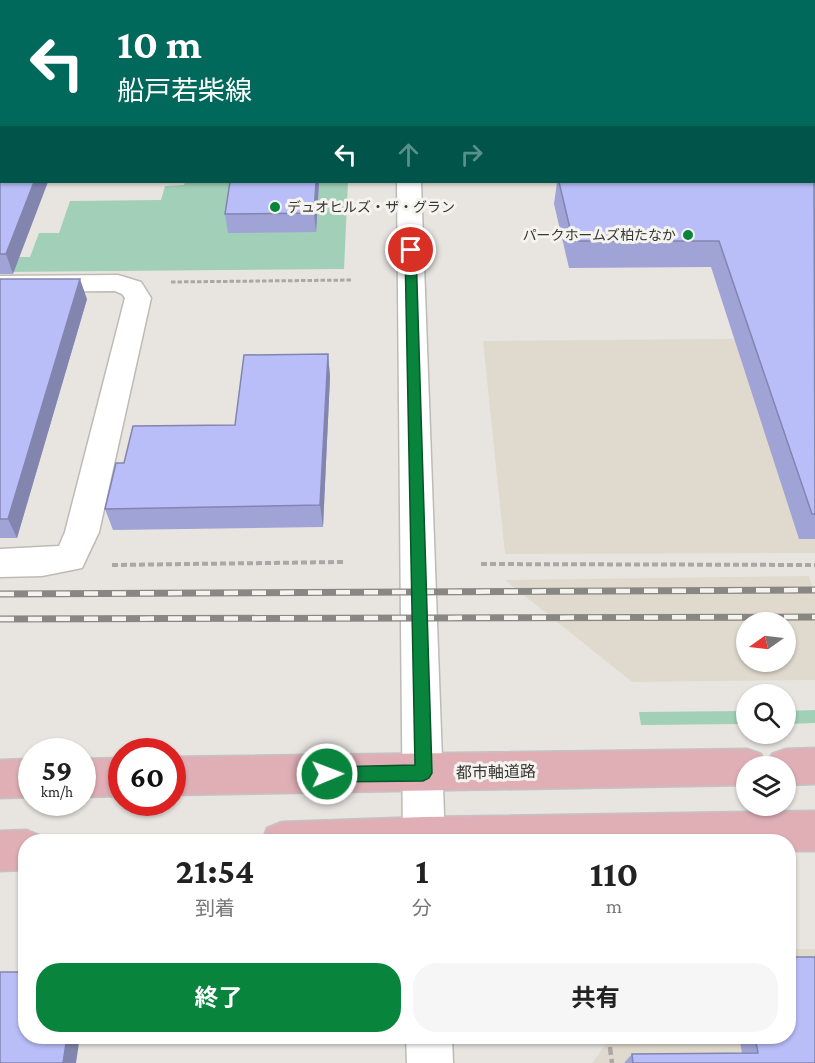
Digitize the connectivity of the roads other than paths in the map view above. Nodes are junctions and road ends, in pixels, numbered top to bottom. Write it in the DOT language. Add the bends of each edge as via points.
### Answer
graph roads {
  1 [pos="410,183"];
  2 [pos="0,284"];
  3 [pos="0,563"];
  4 [pos="815,766"];
  5 [pos="736,767"];
  6 [pos="796,767"];
  7 [pos="423,773"];
  8 [pos="186,776"];
  9 [pos="18,778"];
  10 [pos="0,779"];
  11 [pos="815,831"];
  12 [pos="424,834"];
  13 [pos="668,834"];
  14 [pos="18,850"];
  15 [pos="0,851"];
  16 [pos="429,1044"];
  17 [pos="430,1063"];
  1 -- 7 [label="street"];
  2 -- 3 [label="street" via="118,283 132,288 138,298 82,532 70,558"];
  4 -- 6 [label="main road"];
  5 -- 7 [label="main road, 都市軸道路"];
  7 -- 8 [label="main road, 都市軸道路"];
  7 -- 12 [label="street"];
  9 -- 10 [label="main road"];
  11 -- 13 [label="main road"];
  14 -- 15 [label="main road"];
  16 -- 17 [label="street"];
}
